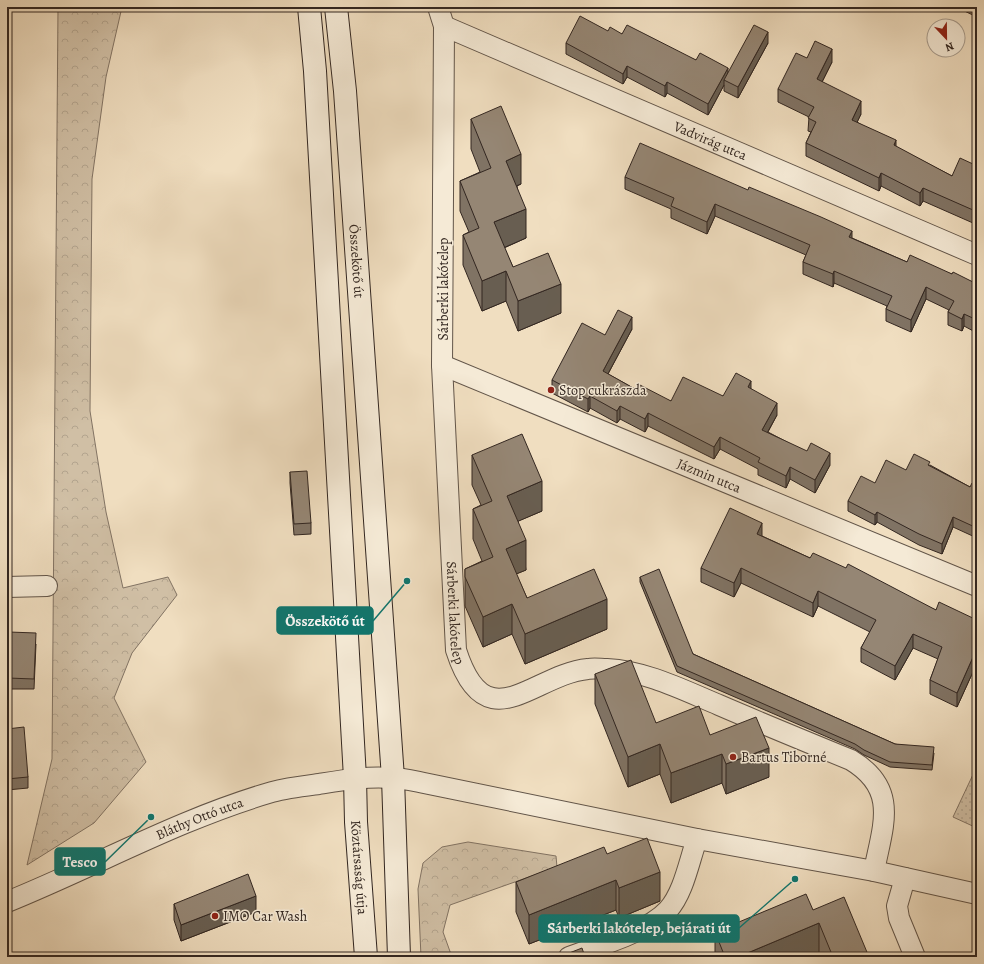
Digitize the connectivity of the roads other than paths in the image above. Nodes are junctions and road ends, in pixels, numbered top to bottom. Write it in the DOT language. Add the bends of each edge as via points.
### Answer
graph roads {
  1 [pos="309,7"];
  2 [pos="336,7"];
  3 [pos="438,7"];
  4 [pos="444,26"];
  5 [pos="977,255"];
  6 [pos="442,365"];
  7 [pos="47,586"];
  8 [pos="977,586"];
  9 [pos="7,587"];
  10 [pos="355,778"];
  11 [pos="393,778"];
  12 [pos="697,839"];
  13 [pos="874,871"];
  14 [pos="905,878"];
  15 [pos="977,894"];
  16 [pos="7,902"];
  17 [pos="366,957"];
  18 [pos="399,957"];
  19 [pos="569,957"];
  20 [pos="915,957"];
  1 -- 10 [label="street" via="315,72"];
  2 -- 11 [label="street, Összekötő út" via="345,91"];
  3 -- 4 [label="street, Sárberki lakótelep"];
  4 -- 5 [label="street, Vadvirág utca"];
  4 -- 6 [label="street, Sárberki lakótelep"];
  6 -- 8 [label="street, Jázmin utca"];
  6 -- 13 [label="street, Sárberki lakótelep" via="456,650 471,683 484,695 500,698 519,696 561,676 588,669 619,670 661,681 851,760 865,769 877,783 883,798 885,818"];
  7 -- 9 [label="street"];
  10 -- 11 [label="street, Bláthy Ottó utca"];
  10 -- 16 [label="street, Bláthy Ottó utca" via="273,792 215,810"];
  10 -- 17 [label="street, Köztársaság útja"];
  11 -- 12 [label="street, Bláthy Ottó utca"];
  11 -- 18 [label="street"];
  12 -- 13 [label="street, Bláthy Ottó utca"];
  12 -- 19 [label="street" via="678,893 668,909 652,924"];
  13 -- 14 [label="street, Bláthy Ottó utca"];
  14 -- 15 [label="street, Bláthy Ottó utca"];
  14 -- 20 [label="street" via="897,906 899,918"];
}
